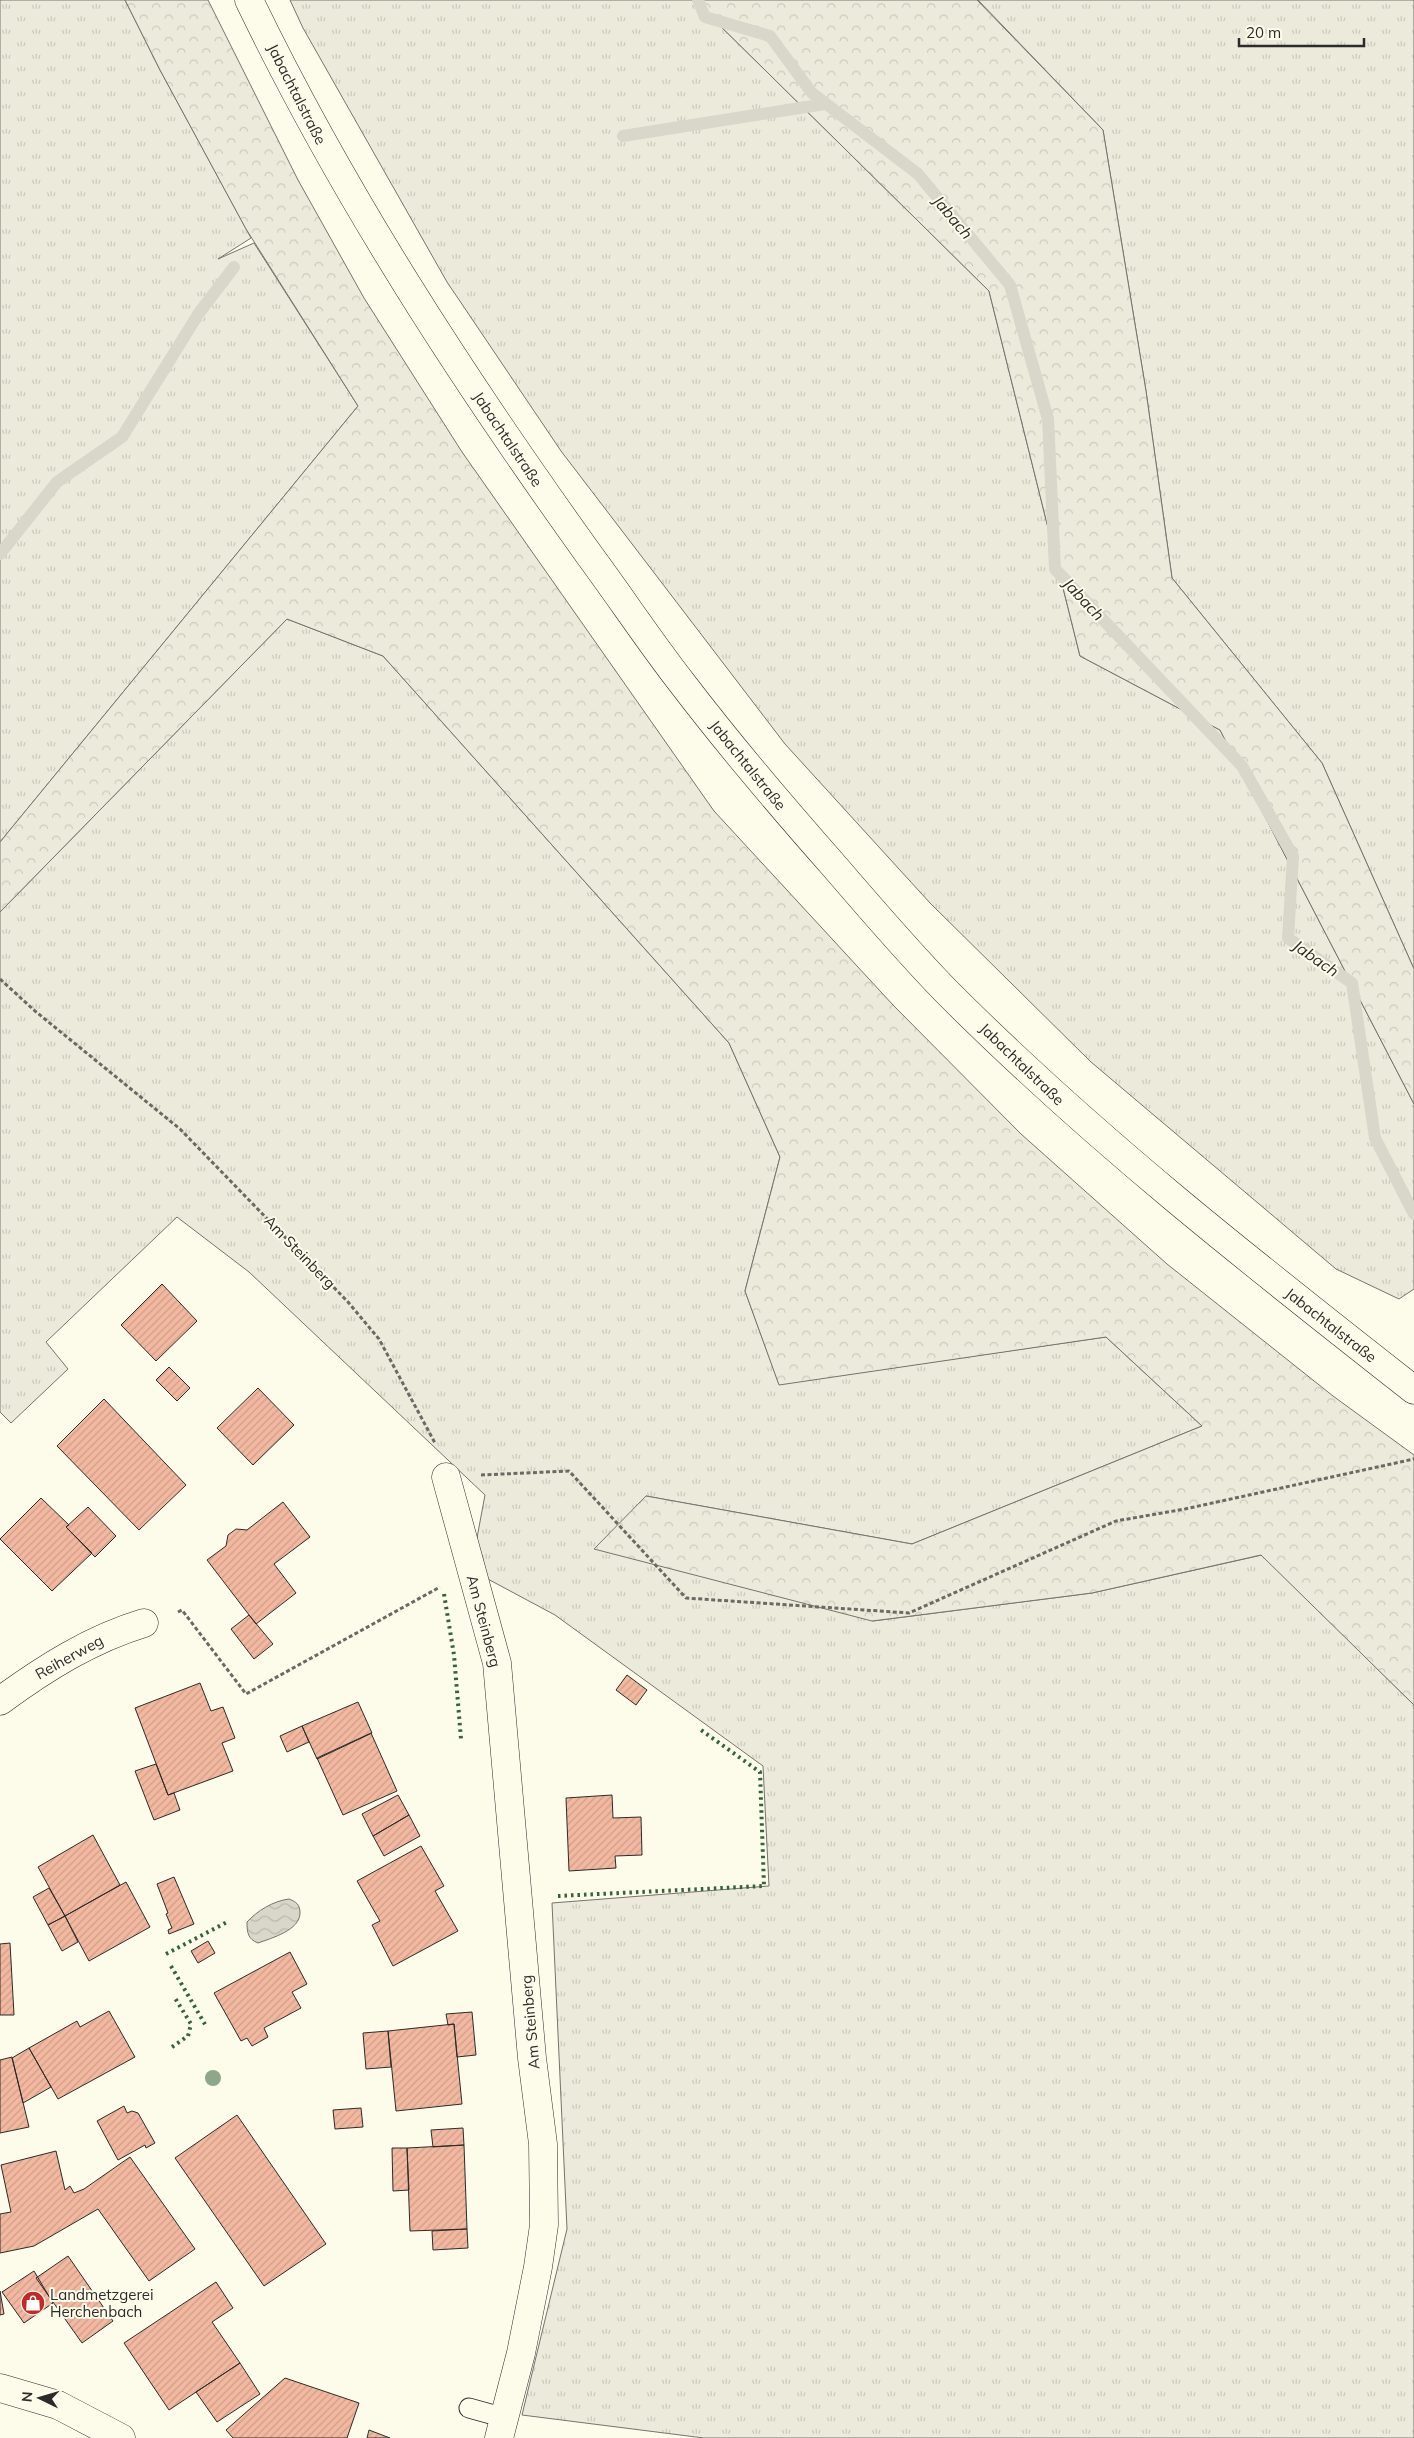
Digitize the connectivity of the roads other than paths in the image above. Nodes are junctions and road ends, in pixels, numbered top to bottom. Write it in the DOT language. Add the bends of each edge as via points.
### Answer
graph roads {
  1 [pos="249,0"];
  2 [pos="1414,1390"];
  3 [pos="446,1477"];
  4 [pos="144,1623"];
  5 [pos="0,1701"];
  6 [pos="0,2388"];
  7 [pos="469,2408"];
  8 [pos="502,2428"];
  9 [pos="121,2438"];
  1 -- 2 [label="main road, Jabachtalstraße" via="326,150 423,313 528,468 682,683 768,790 943,988 1059,1100 1268,1276"];
  3 -- 8 [label="main road, Am Steinberg" via="497,1663 532,2058 543,2144 542,2242 521,2352"];
  4 -- 5 [label="main road, Reiherweg" via="115,1632 74,1653 40,1672"];
  6 -- 9 [label="main road" via="58,2405"];
  7 -- 8 [label="lane"];
}
